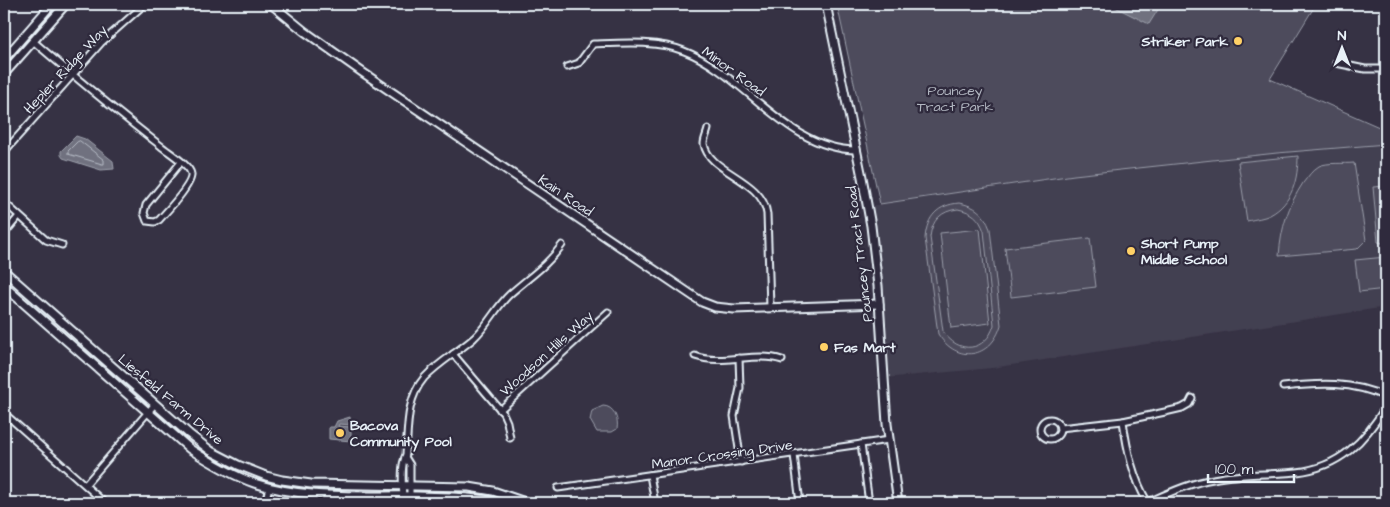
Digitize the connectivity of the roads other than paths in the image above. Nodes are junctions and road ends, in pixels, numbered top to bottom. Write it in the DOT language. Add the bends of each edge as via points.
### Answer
graph roads {
  1 [pos="52,4"];
  2 [pos="66,4"];
  3 [pos="145,4"];
  4 [pos="271,4"];
  5 [pos="826,4"];
  6 [pos="33,41"];
  7 [pos="4,59"];
  8 [pos="1336,63"];
  9 [pos="567,67"];
  10 [pos="1386,70"];
  11 [pos="4,74"];
  12 [pos="73,75"];
  13 [pos="708,129"];
  14 [pos="857,150"];
  15 [pos="4,152"];
  16 [pos="181,162"];
  17 [pos="4,202"];
  18 [pos="19,216"];
  19 [pos="4,234"];
  20 [pos="62,244"];
  21 [pos="562,245"];
  22 [pos="4,271"];
  23 [pos="4,286"];
  24 [pos="879,304"];
  25 [pos="770,307"];
  26 [pos="608,312"];
  27 [pos="454,354"];
  28 [pos="696,356"];
  29 [pos="738,358"];
  30 [pos="782,360"];
  31 [pos="1283,386"];
  32 [pos="1386,397"];
  33 [pos="1192,398"];
  34 [pos="155,404"];
  35 [pos="1386,406"];
  36 [pos="500,410"];
  37 [pos="148,412"];
  38 [pos="4,413"];
  39 [pos="1123,421"];
  40 [pos="1060,428"];
  41 [pos="510,438"];
  42 [pos="889,440"];
  43 [pos="861,444"];
  44 [pos="794,455"];
  45 [pos="741,462"];
  46 [pos="650,475"];
  47 [pos="86,484"];
  48 [pos="406,486"];
  49 [pos="269,487"];
  50 [pos="558,488"];
  51 [pos="406,500"];
  52 [pos="105,503"];
  53 [pos="265,503"];
  54 [pos="498,503"];
  55 [pos="528,503"];
  56 [pos="654,503"];
  57 [pos="800,503"];
  58 [pos="869,503"];
  59 [pos="898,503"];
  60 [pos="1148,503"];
  1 -- 7 [label="street"];
  2 -- 6 [label="street"];
  3 -- 12 [label="street, Hepler Ridge Way" via="101,43"];
  4 -- 25 [label="street, Kain Road" via="354,66 702,302 722,309"];
  5 -- 14 [label="street, Pouncey Tract Road"];
  6 -- 11 [label="street"];
  6 -- 12 [label="street"];
  8 -- 10 [label="street"];
  9 -- 14 [label="street, Minor Road" via="579,63 593,44 678,49 710,64 798,131 833,147"];
  12 -- 15 [label="street, Hepler Ridge Way"];
  12 -- 16 [label="street"];
  13 -- 25 [label="street" via="704,142 713,159 755,191 764,202"];
  14 -- 24 [label="street, Pouncey Tract Road" via="871,226"];
  16 -- 16 [label="street" via="191,172 190,183 159,220 147,221 146,205"];
  17 -- 18 [label="street"];
  18 -- 19 [label="street"];
  18 -- 20 [label="street" via="46,240"];
  21 -- 27 [label="street" via="545,266 494,310 475,337"];
  22 -- 34 [label="street, Liesfeld Farm Drive"];
  23 -- 37 [label="street, Liesfeld Farm Drive"];
  24 -- 25 [label="street, Kain Road"];
  24 -- 42 [label="street, Pouncey Tract Road"];
  26 -- 36 [label="street, Woodson Hills Way"];
  27 -- 36 [label="street"];
  27 -- 48 [label="street" via="432,371 417,389 409,411 406,457 410,465"];
  28 -- 29 [label="street" via="707,360"];
  29 -- 30 [label="street"];
  29 -- 45 [label="street" via="740,388 734,416"];
  31 -- 32 [label="street" via="1335,383 1362,387"];
  33 -- 39 [label="street" via="1182,408"];
  34 -- 37 [label="street"];
  34 -- 48 [label="street, Liesfeld Farm Drive" via="211,451 266,476 311,484"];
  35 -- 60 [label="street" via="1364,439 1327,464 1295,472 1212,479"];
  36 -- 41 [label="street" via="507,422"];
  37 -- 47 [label="street"];
  37 -- 49 [label="street, Liesfeld Farm Drive" via="205,459 235,475"];
  38 -- 47 [label="street"];
  39 -- 40 [label="street"];
  39 -- 60 [label="street" via="1129,458"];
  42 -- 43 [label="street, Manor Crossing Drive"];
  42 -- 59 [label="street, Pouncey Tract Road"];
  43 -- 44 [label="street, Manor Crossing Drive"];
  43 -- 58 [label="street"];
  44 -- 45 [label="street, Manor Crossing Drive"];
  44 -- 57 [label="street"];
  45 -- 46 [label="street, Manor Crossing Drive"];
  46 -- 50 [label="street, Manor Crossing Drive"];
  46 -- 56 [label="street"];
  47 -- 52 [label="street"];
  48 -- 51 [label="street"];
  48 -- 55 [label="street, Liesfeld Farm Drive" via="481,489"];
  49 -- 51 [label="street, Liesfeld Farm Drive" via="315,494"];
  49 -- 53 [label="street"];
  51 -- 54 [label="street, Liesfeld Farm Drive" via="469,498"];
}
